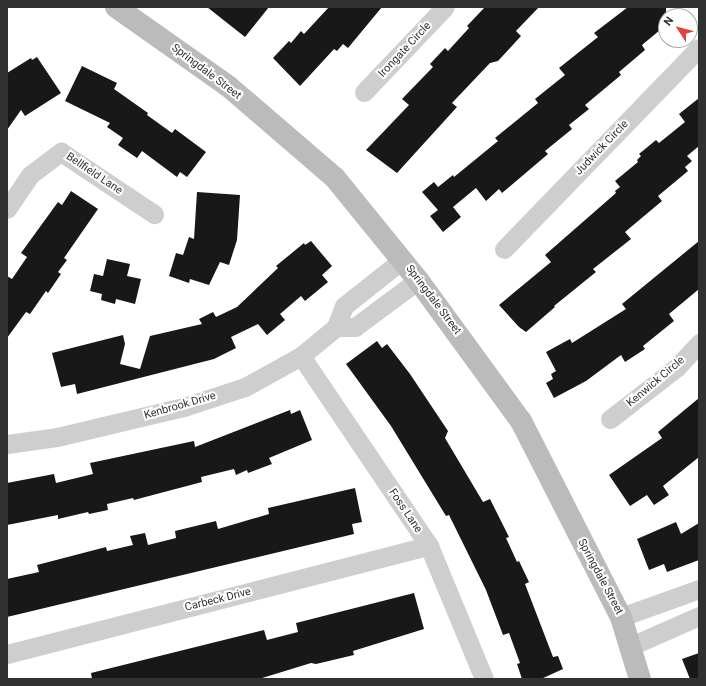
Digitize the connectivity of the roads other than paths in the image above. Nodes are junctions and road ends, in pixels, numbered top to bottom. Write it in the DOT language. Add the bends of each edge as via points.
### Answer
graph roads {
  1 [pos="116,7"];
  2 [pos="445,7"];
  3 [pos="699,48"];
  4 [pos="364,92"];
  5 [pos="7,209"];
  6 [pos="154,214"];
  7 [pos="504,249"];
  8 [pos="402,260"];
  9 [pos="418,280"];
  10 [pos="336,327"];
  11 [pos="699,343"];
  12 [pos="300,356"];
  13 [pos="610,419"];
  14 [pos="7,444"];
  15 [pos="429,546"];
  16 [pos="699,590"];
  17 [pos="699,616"];
  18 [pos="621,617"];
  19 [pos="630,646"];
  20 [pos="7,654"];
  21 [pos="484,679"];
  22 [pos="640,679"];
  1 -- 8 [label="street, Springdale Street" via="228,86 335,178"];
  2 -- 4 [label="street, Irongate Circle"];
  3 -- 7 [label="street, Judwick Circle"];
  5 -- 6 [label="street, Bellfield Lane" via="30,175 61,152"];
  8 -- 9 [label="street, Springdale Street"];
  8 -- 10 [label="street" via="344,306"];
  9 -- 10 [label="street" via="355,327"];
  9 -- 18 [label="street, Springdale Street" via="521,421"];
  10 -- 12 [label="street, Kenbrook Drive"];
  11 -- 13 [label="street, Kenwick Circle" via="677,366"];
  12 -- 14 [label="street, Kenbrook Drive" via="245,387 184,406 57,437"];
  12 -- 15 [label="street, Foss Lane"];
  15 -- 20 [label="street, Carbeck Drive"];
  15 -- 21 [label="street, Foss Lane"];
  16 -- 18 [label="street"];
  17 -- 19 [label="street"];
  18 -- 19 [label="street, Springdale Street"];
  19 -- 22 [label="street, Springdale Street"];
}
